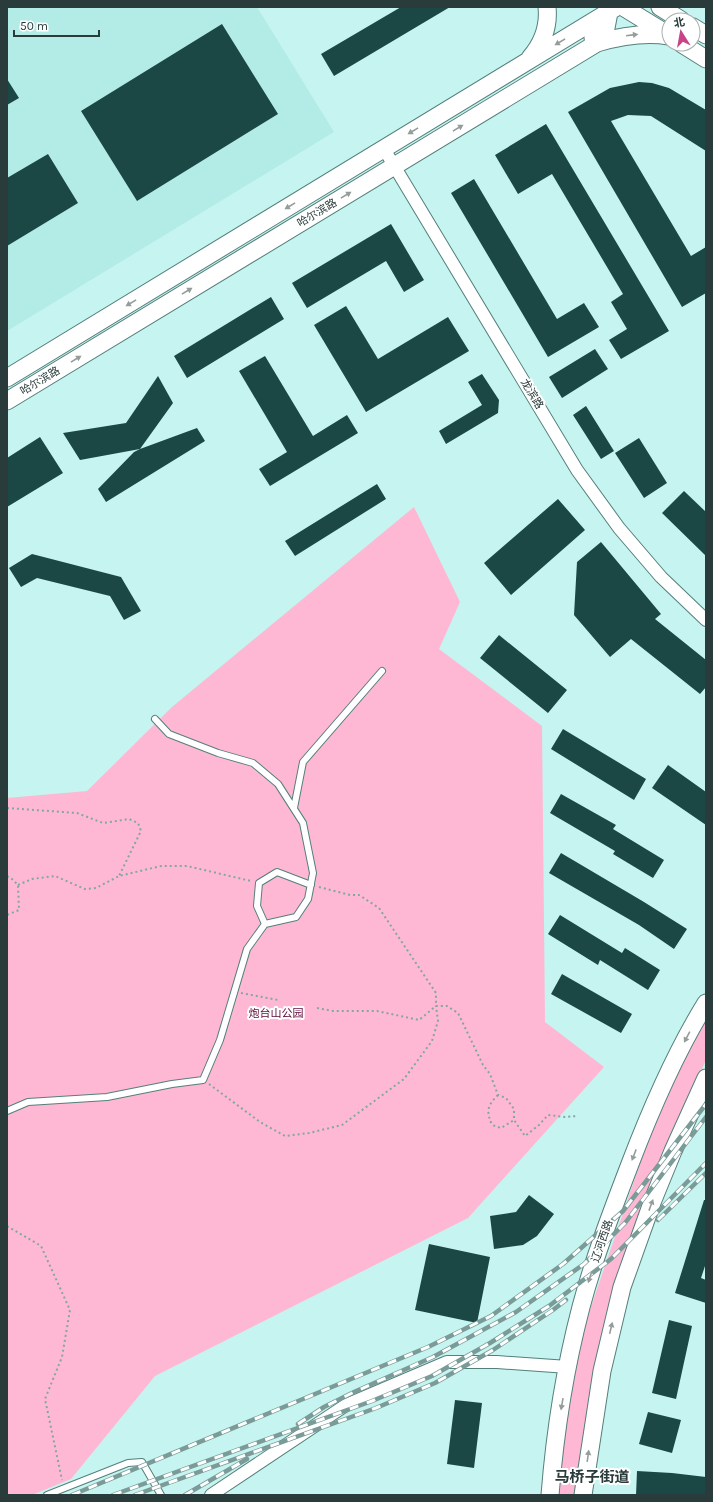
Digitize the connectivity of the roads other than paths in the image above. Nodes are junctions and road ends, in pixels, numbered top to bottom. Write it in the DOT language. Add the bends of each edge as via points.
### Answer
graph roads {
  1 [pos="547,7"];
  2 [pos="615,8"];
  3 [pos="586,26"];
  4 [pos="661,31"];
  5 [pos="661,34"];
  6 [pos="596,43"];
  7 [pos="695,52"];
  8 [pos="706,59"];
  9 [pos="527,62"];
  10 [pos="384,148"];
  11 [pos="395,166"];
  12 [pos="7,378"];
  13 [pos="7,401"];
  14 [pos="706,620"];
  15 [pos="382,671"];
  16 [pos="155,719"];
  17 [pos="294,808"];
  18 [pos="311,885"];
  19 [pos="265,924"];
  20 [pos="706,1003"];
  21 [pos="704,1084"];
  22 [pos="7,1111"];
  23 [pos="568,1367"];
  24 [pos="47,1495"];
  25 [pos="162,1495"];
  26 [pos="211,1495"];
  27 [pos="550,1495"];
  28 [pos="583,1495"];
  1 -- 9 [label="street" via="545,30 539,47"];
  2 -- 3 [label="street, 哈尔滨路"];
  2 -- 4 [label="street"];
  2 -- 6 [label="street, 哈尔滨路"];
  3 -- 6 [label="street"];
  3 -- 9 [label="street, 哈尔滨路, one-way"];
  6 -- 5 [label="street, one-way" via="641,34"];
  11 -- 6 [label="street, 哈尔滨路, one-way"];
  7 -- 8 [label="street"];
  9 -- 10 [label="street, 哈尔滨路, one-way"];
  10 -- 11 [label="street, 龙滨路"];
  10 -- 12 [label="street, 哈尔滨路, one-way"];
  13 -- 11 [label="street, 哈尔滨路, one-way"];
  11 -- 14 [label="street, 龙滨路" via="577,470 619,528 661,577"];
  15 -- 17 [label="lane" via="303,762"];
  16 -- 17 [label="lane" via="169,734 253,763 278,784"];
  17 -- 18 [label="lane" via="303,822 313,873"];
  18 -- 19 [label="lane" via="308,899 296,917"];
  18 -- 19 [label="lane" via="278,872 258,883 257,906"];
  19 -- 22 [label="lane" via="247,949 220,1040 203,1080 107,1097 28,1102"];
  20 -- 23 [label="street, 辽河西路, one-way" via="670,1070 620,1190 581,1308"];
  28 -- 21 [label="street, one-way" via="602,1371 622,1287 653,1200"];
  23 -- 26 [label="street" via="497,1362 447,1362 346,1404"];
  23 -- 27 [label="street, 辽河西路, one-way"];
  24 -- 25 [label="lane" via="128,1463 142,1462"];
}
